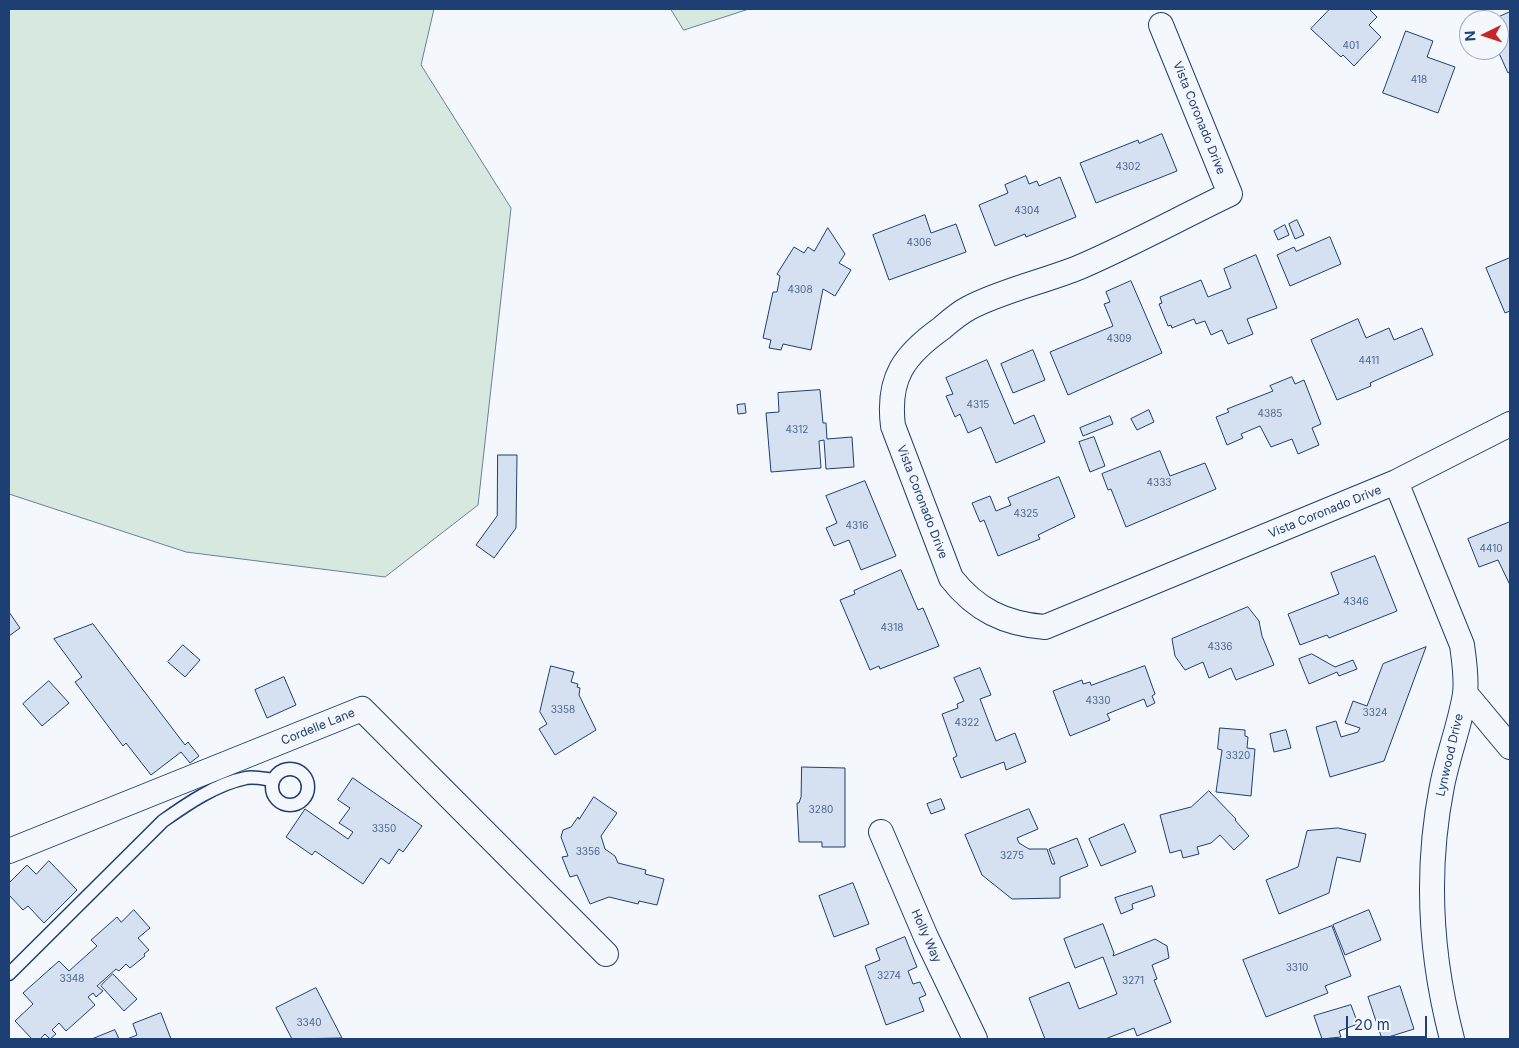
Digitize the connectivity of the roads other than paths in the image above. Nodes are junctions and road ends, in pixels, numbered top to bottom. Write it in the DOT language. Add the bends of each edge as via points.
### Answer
graph roads {
  1 [pos="1161,25"];
  2 [pos="1510,424"];
  3 [pos="1396,482"];
  4 [pos="1465,693"];
  5 [pos="1510,747"];
  6 [pos="273,780"];
  7 [pos="881,832"];
  8 [pos="9,851"];
  9 [pos="606,954"];
  10 [pos="9,974"];
  11 [pos="975,1039"];
  12 [pos="1452,1039"];
  1 -- 3 [label="street, Vista Coronado Drive" via="1230,194 1080,267 969,308 920,344 908,357 893,390 893,426 951,578 960,591 985,611 1011,622 1045,627"];
  2 -- 3 [label="street, Vista Coronado Drive"];
  3 -- 4 [label="street, Lynwood Drive" via="1462,645"];
  4 -- 5 [label="street"];
  4 -- 12 [label="street, Lynwood Drive" via="1442,786 1431,878 1431,925 1436,965"];
  6 -- 10 [label="lane" via="246,778 221,787 162,821"];
  7 -- 11 [label="street, Holly Way"];
  8 -- 9 [label="street, Cordelle Lane" via="362,709"];
}
